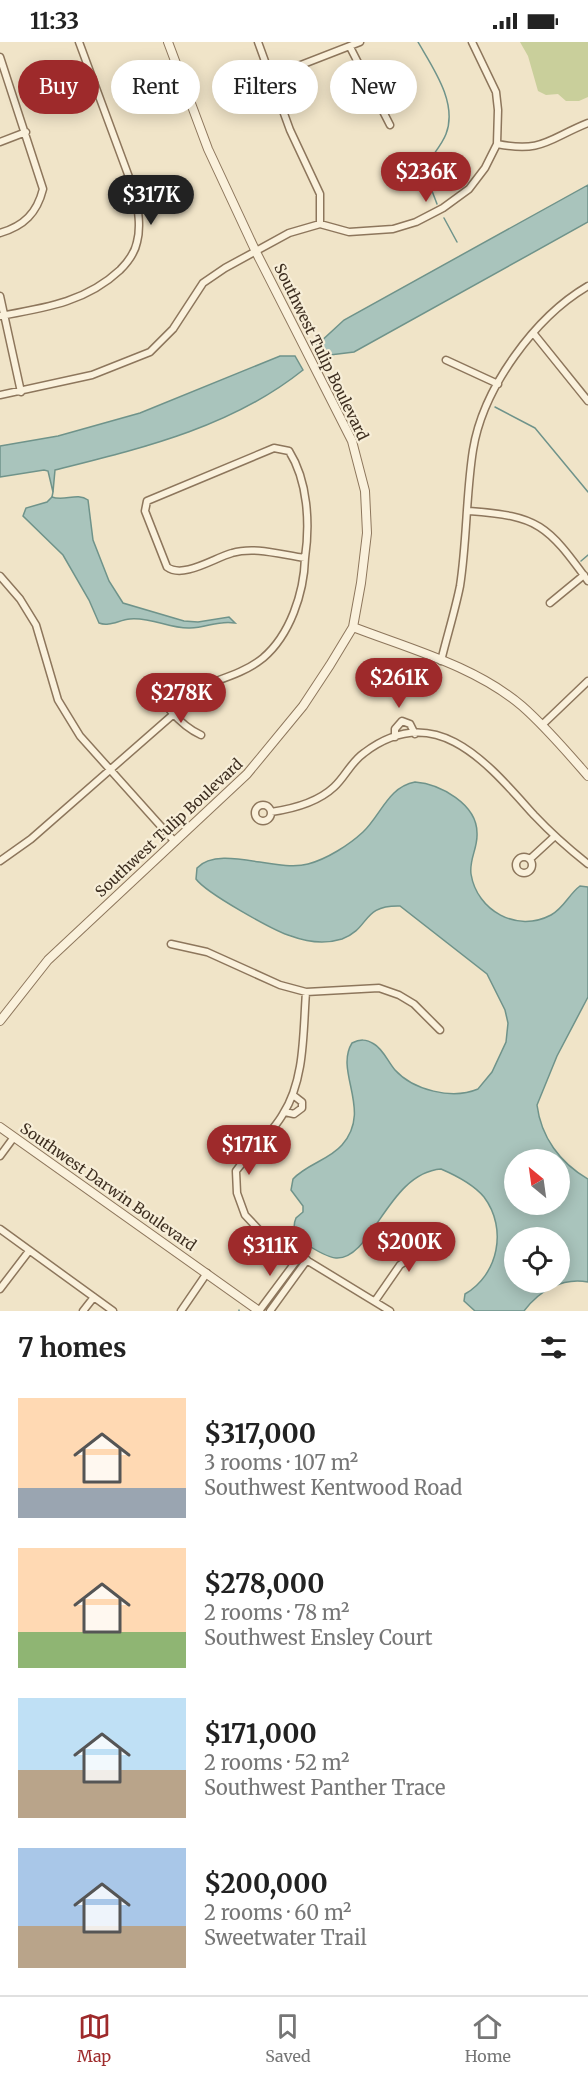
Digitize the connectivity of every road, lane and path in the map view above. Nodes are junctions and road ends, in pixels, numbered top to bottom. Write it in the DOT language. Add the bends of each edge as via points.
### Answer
graph roads {
  1 [pos="79,42"];
  2 [pos="168,42"];
  3 [pos="258,42"];
  4 [pos="360,42"];
  5 [pos="472,42"];
  6 [pos="350,47"];
  7 [pos="0,57"];
  8 [pos="264,60"];
  9 [pos="314,60"];
  10 [pos="284,114"];
  11 [pos="588,123"];
  12 [pos="390,125"];
  13 [pos="26,132"];
  14 [pos="0,142"];
  15 [pos="496,144"];
  16 [pos="320,224"];
  17 [pos="0,233"];
  18 [pos="256,252"];
  19 [pos="588,286"];
  20 [pos="0,296"];
  21 [pos="2,316"];
  22 [pos="534,334"];
  23 [pos="446,360"];
  24 [pos="498,384"];
  25 [pos="21,392"];
  26 [pos="0,395"];
  27 [pos="588,399"];
  28 [pos="469,511"];
  29 [pos="306,558"];
  30 [pos="0,576"];
  31 [pos="586,578"];
  32 [pos="550,603"];
  33 [pos="353,627"];
  34 [pos="441,661"];
  35 [pos="153,678"];
  36 [pos="588,681"];
  37 [pos="175,713"];
  38 [pos="542,725"];
  39 [pos="415,734"];
  40 [pos="201,735"];
  41 [pos="395,737"];
  42 [pos="111,770"];
  43 [pos="588,776"];
  44 [pos="271,812"];
  45 [pos="555,836"];
  46 [pos="175,842"];
  47 [pos="530,859"];
  48 [pos="0,861"];
  49 [pos="588,864"];
  50 [pos="171,944"];
  51 [pos="306,993"];
  52 [pos="0,1021"];
  53 [pos="440,1030"];
  54 [pos="293,1095"];
  55 [pos="285,1112"];
  56 [pos="0,1126"];
  57 [pos="14,1137"];
  58 [pos="0,1156"];
  59 [pos="0,1229"];
  60 [pos="437,1240"];
  61 [pos="29,1251"];
  62 [pos="300,1256"];
  63 [pos="307,1260"];
  64 [pos="207,1273"];
  65 [pos="286,1282"];
  66 [pos="0,1289"];
  67 [pos="94,1297"];
  68 [pos="375,1301"];
  69 [pos="83,1311"];
  70 [pos="113,1311"];
  71 [pos="181,1311"];
  72 [pos="259,1311"];
  73 [pos="270,1311"];
  74 [pos="390,1311"];
  1 -- 21 [label="street" via="136,196 137,244 126,263 102,287 76,300"];
  2 -- 18 [label="street, Southwest Tulip Boulevard" via="208,149"];
  3 -- 8 [label="street"];
  4 -- 6 [label="street"];
  5 -- 15 [label="street" via="496,92"];
  6 -- 9 [label="street"];
  6 -- 12 [label="street"];
  7 -- 13 [label="street"];
  10 -- 16 [label="street" via="320,194"];
  11 -- 15 [label="street" via="537,148"];
  13 -- 14 [label="street"];
  13 -- 17 [label="street" via="44,189 39,205 26,222"];
  15 -- 16 [label="street" via="469,189 417,222 350,232"];
  16 -- 18 [label="street" via="289,233"];
  18 -- 25 [label="street" via="203,284 173,329 150,352 92,375"];
  18 -- 33 [label="street, Southwest Tulip Boulevard" via="355,451 365,491 367,533"];
  19 -- 22 [label="street" via="548,316"];
  20 -- 21 [label="street"];
  21 -- 25 [label="street"];
  22 -- 24 [label="street" via="519,348"];
  22 -- 27 [label="street"];
  23 -- 24 [label="street"];
  24 -- 28 [label="street" via="474,448"];
  25 -- 26 [label="street"];
  28 -- 31 [label="street" via="506,514 534,522 552,535"];
  28 -- 34 [label="street" via="459,586"];
  29 -- 29 [label="street" via="247,550 172,571 154,537 145,504 153,496 274,448 284,448 292,457 304,492"];
  29 -- 37 [label="street" via="299,603 264,657 242,671 208,684"];
  30 -- 42 [label="street" via="36,625 58,700 80,736"];
  31 -- 32 [label="street"];
  33 -- 34 [label="street"];
  33 -- 46 [label="street, Southwest Tulip Boulevard" via="303,706 247,774"];
  34 -- 38 [label="street" via="504,693"];
  35 -- 37 [label="street" via="155,689"];
  36 -- 38 [label="street"];
  37 -- 40 [label="street"];
  37 -- 42 [label="street"];
  38 -- 43 [label="street"];
  39 -- 41 [label="street"];
  39 -- 41 [label="street" via="410,724 402,721 395,729"];
  39 -- 45 [label="street" via="444,736 483,760"];
  41 -- 44 [label="street" via="366,752 319,798"];
  42 -- 46 [label="street"];
  42 -- 48 [label="street"];
  45 -- 47 [label="street"];
  45 -- 49 [label="street"];
  46 -- 52 [label="street, Southwest Tulip Boulevard" via="48,960"];
  50 -- 51 [label="street" via="207,952"];
  51 -- 53 [label="street" via="379,988 414,1004"];
  51 -- 54 [label="street"];
  54 -- 55 [label="street"];
  54 -- 55 [label="street" via="302,1102 302,1108 297,1113"];
  55 -- 62 [label="street" via="236,1172 237,1194 245,1215 262,1233"];
  56 -- 57 [label="street, Southwest Darwin Boulevard"];
  57 -- 58 [label="street"];
  57 -- 64 [label="street, Southwest Darwin Boulevard"];
  59 -- 61 [label="street"];
  60 -- 68 [label="street" via="400,1265"];
  61 -- 66 [label="street"];
  61 -- 67 [label="street"];
  62 -- 63 [label="street"];
  62 -- 65 [label="street"];
  63 -- 65 [label="street"];
  63 -- 68 [label="street"];
  64 -- 71 [label="street"];
  64 -- 72 [label="street, Southwest Darwin Boulevard"];
  65 -- 72 [label="street"];
  65 -- 73 [label="street"];
  67 -- 69 [label="street"];
  67 -- 70 [label="street"];
  68 -- 74 [label="street"];
}
